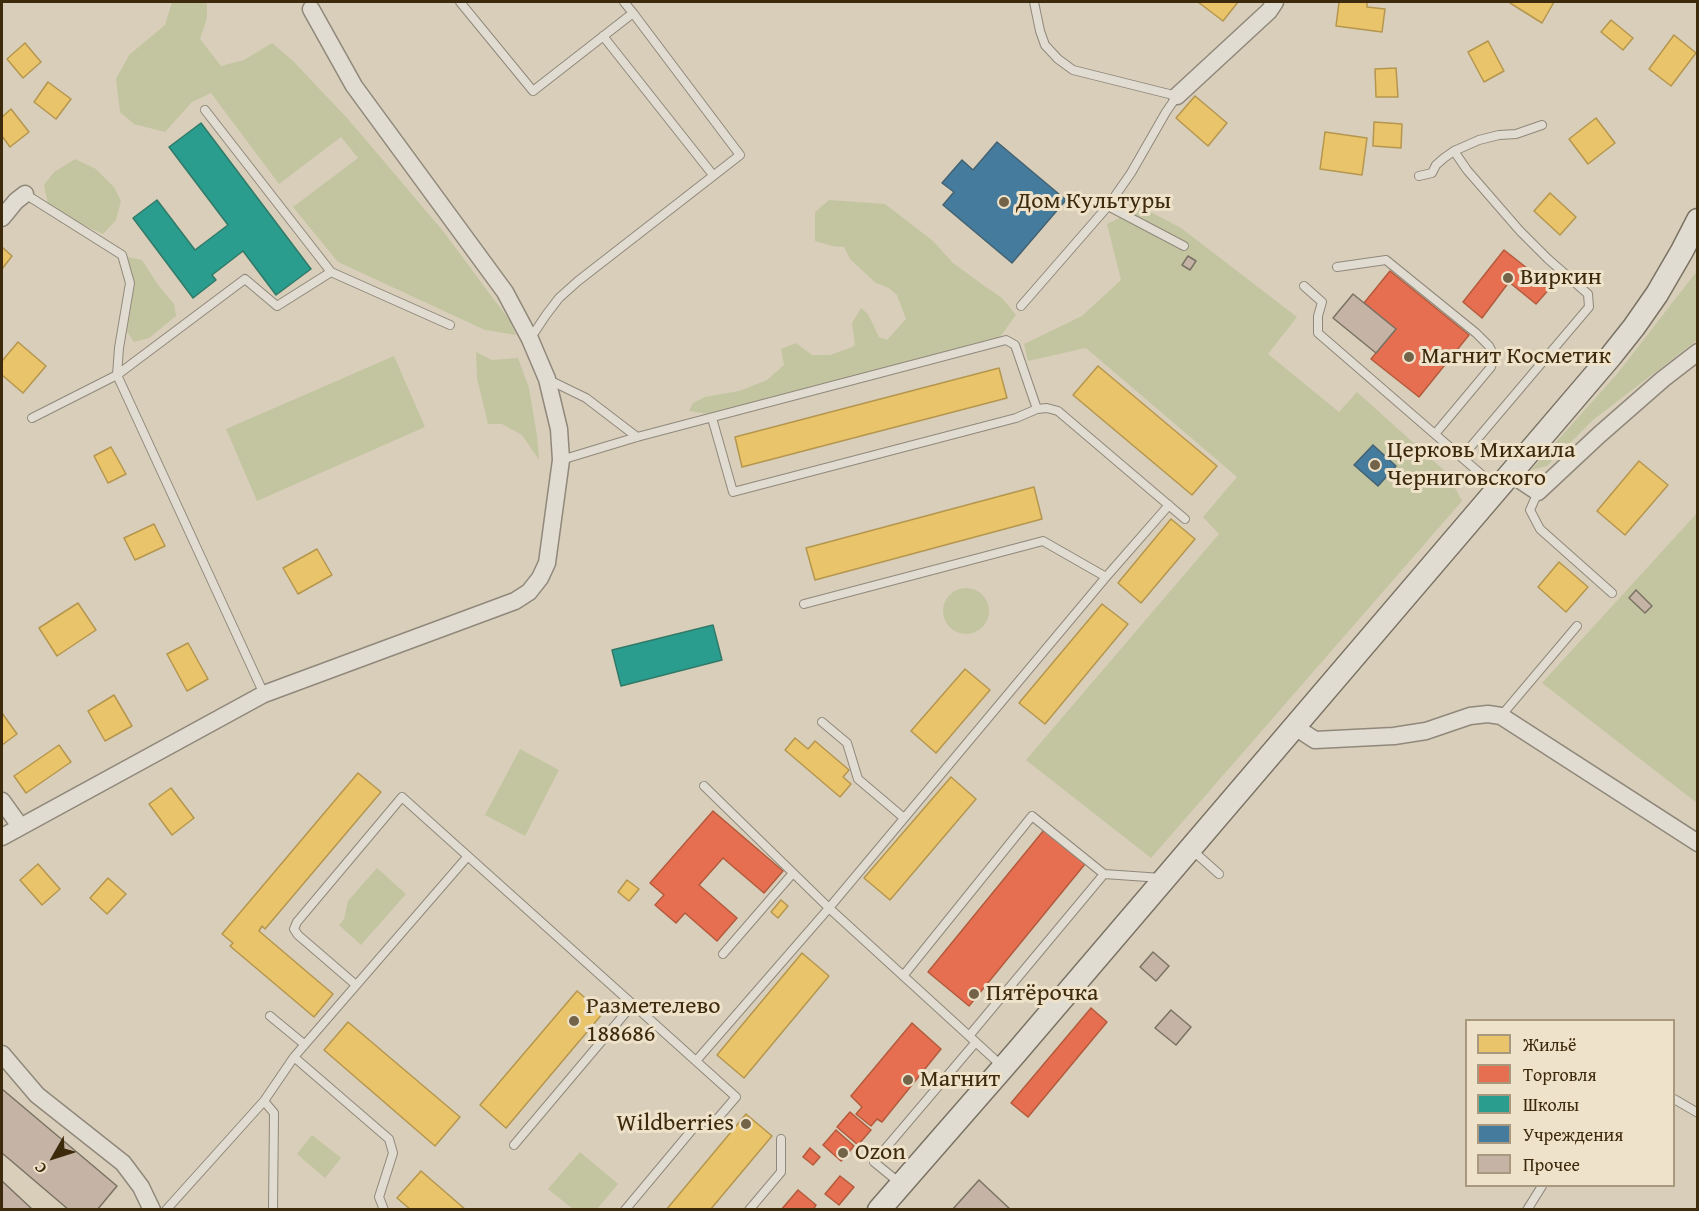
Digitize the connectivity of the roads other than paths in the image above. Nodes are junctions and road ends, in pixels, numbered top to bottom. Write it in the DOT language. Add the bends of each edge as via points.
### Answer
graph roads {
  1 [pos="460,2"];
  2 [pos="624,2"];
  3 [pos="1034,2"];
  4 [pos="1275,2"];
  5 [pos="314,7"];
  6 [pos="633,13"];
  7 [pos="603,36"];
  8 [pos="1177,96"];
  9 [pos="205,110"];
  10 [pos="1542,125"];
  11 [pos="1454,151"];
  12 [pos="713,176"];
  13 [pos="1419,176"];
  14 [pos="25,194"];
  15 [pos="1108,206"];
  16 [pos="2,218"];
  17 [pos="1698,219"];
  18 [pos="1184,246"];
  19 [pos="1337,267"];
  20 [pos="331,272"];
  21 [pos="1304,286"];
  22 [pos="1020,306"];
  23 [pos="450,325"];
  24 [pos="530,339"];
  25 [pos="1698,352"];
  26 [pos="117,375"];
  27 [pos="547,379"];
  28 [pos="1037,409"];
  29 [pos="32,418"];
  30 [pos="712,418"];
  31 [pos="1434,434"];
  32 [pos="638,437"];
  33 [pos="1462,457"];
  34 [pos="561,460"];
  35 [pos="1505,482"];
  36 [pos="1538,492"];
  37 [pos="1169,505"];
  38 [pos="1185,519"];
  39 [pos="1106,577"];
  40 [pos="1612,593"];
  41 [pos="804,604"];
  42 [pos="1577,626"];
  43 [pos="264,694"];
  44 [pos="1501,716"];
  45 [pos="822,722"];
  46 [pos="1295,727"];
  47 [pos="704,786"];
  48 [pos="2,801"];
  49 [pos="904,818"];
  50 [pos="20,826"];
  51 [pos="2,837"];
  52 [pos="1698,843"];
  53 [pos="1190,849"];
  54 [pos="468,856"];
  55 [pos="793,873"];
  56 [pos="1104,874"];
  57 [pos="1219,874"];
  58 [pos="1165,879"];
  59 [pos="829,908"];
  60 [pos="723,954"];
  61 [pos="903,976"];
  62 [pos="356,985"];
  63 [pos="633,1004"];
  64 [pos="270,1016"];
  65 [pos="972,1040"];
  66 [pos="304,1044"];
  67 [pos="2,1054"];
  68 [pos="294,1057"];
  69 [pos="696,1061"];
  70 [pos="1003,1068"];
  71 [pos="1675,1100"];
  72 [pos="264,1101"];
  73 [pos="1698,1113"];
  74 [pos="781,1138"];
  75 [pos="514,1145"];
  76 [pos="901,1184"];
  77 [pos="1541,1187"];
  78 [pos="152,1209"];
  79 [pos="166,1209"];
  80 [pos="273,1209"];
  81 [pos="384,1209"];
  82 [pos="625,1209"];
  83 [pos="749,1209"];
  84 [pos="879,1209"];
  85 [pos="1527,1209"];
  1 -- 7 [label="lane" via="533,91"];
  2 -- 6 [label="lane"];
  3 -- 8 [label="lane" via="1045,45 1073,70"];
  4 -- 8 [label="street"];
  5 -- 24 [label="street" via="354,86 505,292"];
  6 -- 7 [label="lane"];
  6 -- 12 [label="lane" via="740,155"];
  7 -- 12 [label="lane"];
  8 -- 15 [label="lane"];
  9 -- 20 [label="lane"];
  10 -- 11 [label="lane" via="1479,140"];
  11 -- 13 [label="lane" via="1432,173"];
  11 -- 33 [label="lane" via="1520,231 1588,294 1588,308"];
  12 -- 24 [label="lane" via="578,281 559,298"];
  14 -- 16 [label="street"];
  14 -- 26 [label="lane" via="122,255 130,283"];
  15 -- 18 [label="lane"];
  15 -- 22 [label="lane"];
  17 -- 35 [label="main road" via="1634,327"];
  19 -- 31 [label="lane" via="1386,260 1490,346 1494,356 1491,367"];
  20 -- 23 [label="lane"];
  20 -- 26 [label="lane" via="277,306 245,279"];
  21 -- 31 [label="lane" via="1322,302 1318,333"];
  24 -- 27 [label="street"];
  25 -- 36 [label="street"];
  26 -- 29 [label="lane"];
  26 -- 43 [label="lane"];
  27 -- 32 [label="lane" via="586,398"];
  27 -- 34 [label="street" via="559,429"];
  28 -- 30 [label="lane" via="1015,345 1006,340"];
  28 -- 30 [label="lane" via="1016,418 733,492"];
  28 -- 37 [label="lane" via="1058,411"];
  30 -- 32 [label="lane"];
  31 -- 33 [label="lane"];
  32 -- 34 [label="lane"];
  33 -- 35 [label="lane"];
  34 -- 43 [label="street" via="547,563 529,592 514,601"];
  35 -- 36 [label="street"];
  35 -- 46 [label="main road"];
  36 -- 40 [label="lane" via="1530,510 1540,529"];
  37 -- 38 [label="lane"];
  37 -- 39 [label="lane"];
  39 -- 41 [label="lane" via="1043,541"];
  39 -- 49 [label="lane"];
  42 -- 44 [label="lane"];
  43 -- 50 [label="street"];
  44 -- 46 [label="street" via="1470,716 1426,731 1394,736 1315,740"];
  44 -- 52 [label="street"];
  45 -- 49 [label="lane" via="847,743 858,778"];
  46 -- 53 [label="main road"];
  47 -- 55 [label="lane"];
  48 -- 50 [label="street"];
  49 -- 59 [label="lane"];
  50 -- 51 [label="street"];
  53 -- 57 [label="lane"];
  53 -- 58 [label="main road"];
  54 -- 62 [label="lane"];
  54 -- 62 [label="lane" via="402,797 294,929"];
  54 -- 63 [label="lane"];
  55 -- 59 [label="lane"];
  55 -- 60 [label="lane"];
  56 -- 58 [label="lane"];
  56 -- 61 [label="lane" via="1032,816"];
  56 -- 65 [label="lane"];
  58 -- 70 [label="main road"];
  59 -- 61 [label="lane"];
  59 -- 69 [label="lane"];
  61 -- 65 [label="lane"];
  62 -- 66 [label="lane"];
  63 -- 69 [label="lane"];
  63 -- 75 [label="lane"];
  64 -- 66 [label="lane"];
  65 -- 70 [label="lane"];
  65 -- 76 [label="lane" via="874,1162"];
  66 -- 68 [label="lane"];
  67 -- 78 [label="street" via="37,1095 123,1163"];
  68 -- 72 [label="lane"];
  68 -- 81 [label="lane" via="389,1139 393,1153 379,1197"];
  69 -- 82 [label="lane" via="736,1097 718,1118 696,1125"];
  70 -- 76 [label="main road"];
  71 -- 73 [label="lane"];
  72 -- 79 [label="lane"];
  72 -- 80 [label="lane" via="274,1113"];
  74 -- 83 [label="lane" via="781,1172"];
  76 -- 84 [label="main road"];
  77 -- 85 [label="lane"];
}
